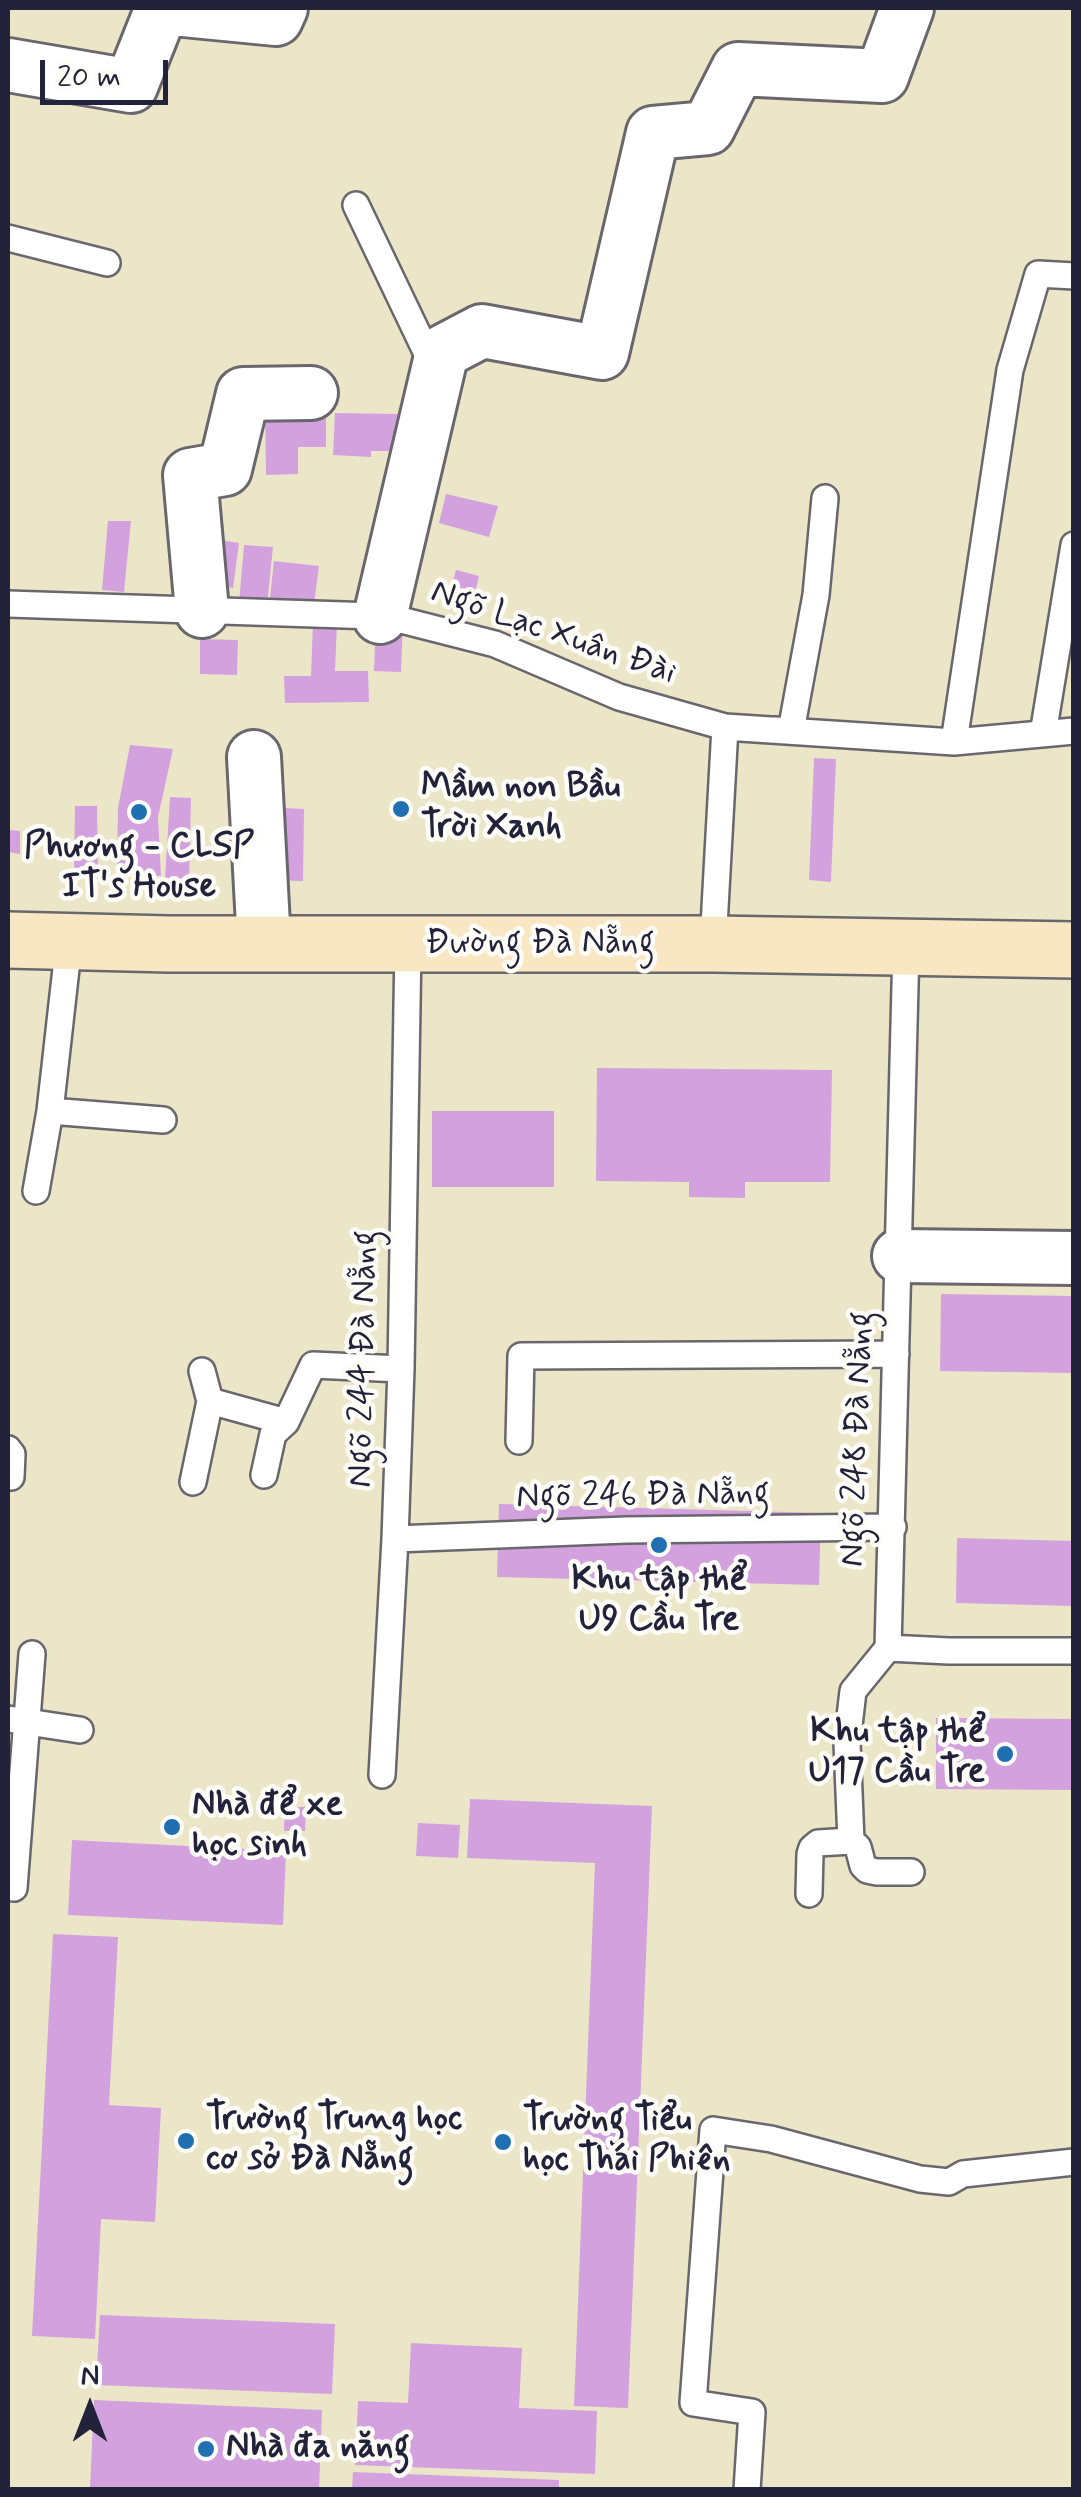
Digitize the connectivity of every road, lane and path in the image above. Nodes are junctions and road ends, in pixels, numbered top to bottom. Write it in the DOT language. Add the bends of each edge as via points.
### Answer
graph roads {
  1 [pos="162,8"];
  2 [pos="280,8"];
  3 [pos="906,8"];
  4 [pos="8,65"];
  5 [pos="356,205"];
  6 [pos="8,238"];
  7 [pos="107,263"];
  8 [pos="1074,276"];
  9 [pos="437,375"];
  10 [pos="312,393"];
  11 [pos="825,498"];
  12 [pos="1074,546"];
  13 [pos="8,604"];
  14 [pos="202,611"];
  15 [pos="380,617"];
  16 [pos="725,727"];
  17 [pos="790,731"];
  18 [pos="1074,731"];
  19 [pos="1043,734"];
  20 [pos="954,742"];
  21 [pos="254,757"];
  22 [pos="8,940"];
  23 [pos="68,942"];
  24 [pos="264,944"];
  25 [pos="712,944"];
  26 [pos="408,945"];
  27 [pos="906,947"];
  28 [pos="1074,950"];
  29 [pos="50,1111"];
  30 [pos="163,1120"];
  31 [pos="36,1191"];
  32 [pos="899,1256"];
  33 [pos="1074,1258"];
  34 [pos="896,1354"];
  35 [pos="401,1369"];
  36 [pos="202,1371"];
  37 [pos="210,1401"];
  38 [pos="286,1422"];
  39 [pos="518,1441"];
  40 [pos="8,1449"];
  41 [pos="264,1475"];
  42 [pos="11,1478"];
  43 [pos="193,1482"];
  44 [pos="892,1528"];
  45 [pos="395,1539"];
  46 [pos="888,1648"];
  47 [pos="1074,1651"];
  48 [pos="32,1654"];
  49 [pos="16,1721"];
  50 [pos="80,1730"];
  51 [pos="382,1774"];
  52 [pos="852,1842"];
  53 [pos="911,1872"];
  54 [pos="14,1888"];
  55 [pos="809,1894"];
  56 [pos="1074,2162"];
  57 [pos="747,2490"];
  1 -- 2 [label="street" via="276,19"];
  1 -- 4 [label="street" via="131,86"];
  3 -- 9 [label="street" via="882,76 738,69 708,128 653,133 602,353 482,331 442,352"];
  5 -- 9 [label="lane"];
  6 -- 7 [label="lane"];
  8 -- 20 [label="lane" via="1038,274 1010,370"];
  9 -- 15 [label="street"];
  10 -- 14 [label="street" via="243,394 225,468 190,475"];
  11 -- 17 [label="lane" via="816,594"];
  12 -- 19 [label="lane"];
  13 -- 14 [label="lane, Ngõ Lạc Xuân Đài"];
  14 -- 15 [label="lane, Ngõ Lạc Xuân Đài"];
  15 -- 16 [label="lane, Ngõ Lạc Xuân Đài" via="496,644 619,697"];
  16 -- 17 [label="lane, Ngõ Lạc Xuân Đài"];
  16 -- 25 [label="lane"];
  17 -- 20 [label="lane, Ngõ Lạc Xuân Đài"];
  18 -- 19 [label="lane, Ngõ Lạc Xuân Đài"];
  19 -- 20 [label="lane, Ngõ Lạc Xuân Đài"];
  21 -- 24 [label="street"];
  22 -- 23 [label="main road, Đường Đà Nẵng"];
  23 -- 24 [label="main road, Đường Đà Nẵng"];
  23 -- 29 [label="lane"];
  24 -- 26 [label="main road, Đường Đà Nẵng"];
  25 -- 26 [label="main road, Đường Đà Nẵng"];
  25 -- 27 [label="main road, Đường Đà Nẵng"];
  26 -- 35 [label="lane, Ngõ 244 Đà Nẵng"];
  27 -- 28 [label="main road, Đường Đà Nẵng"];
  27 -- 32 [label="lane, Ngõ 248 Đà Nẵng"];
  29 -- 30 [label="lane"];
  29 -- 31 [label="lane"];
  32 -- 33 [label="street"];
  32 -- 34 [label="lane, Ngõ 248 Đà Nẵng"];
  34 -- 39 [label="lane" via="521,1356"];
  34 -- 44 [label="lane, Ngõ 248 Đà Nẵng"];
  35 -- 38 [label="lane" via="313,1365"];
  35 -- 45 [label="lane, Ngõ 244 Đà Nẵng"];
  36 -- 37 [label="lane"];
  37 -- 38 [label="lane"];
  37 -- 43 [label="lane"];
  38 -- 41 [label="lane" via="273,1434"];
  40 -- 42 [label="lane"];
  44 -- 45 [label="lane, Ngõ 246 Đà Nẵng"];
  44 -- 46 [label="lane, Ngõ 248 Đà Nẵng"];
  45 -- 51 [label="lane, Ngõ 244 Đà Nẵng"];
  46 -- 47 [label="lane"];
  46 -- 52 [label="lane" via="854,1692 847,1743"];
  48 -- 49 [label="lane"];
  49 -- 50 [label="lane"];
  49 -- 54 [label="lane"];
  52 -- 53 [label="lane" via="867,1870"];
  52 -- 55 [label="lane" via="812,1848"];
  56 -- 57 [label="lane" via="963,2174 949,2182 920,2180 772,2139 712,2130 693,2403 752,2412"];
}
